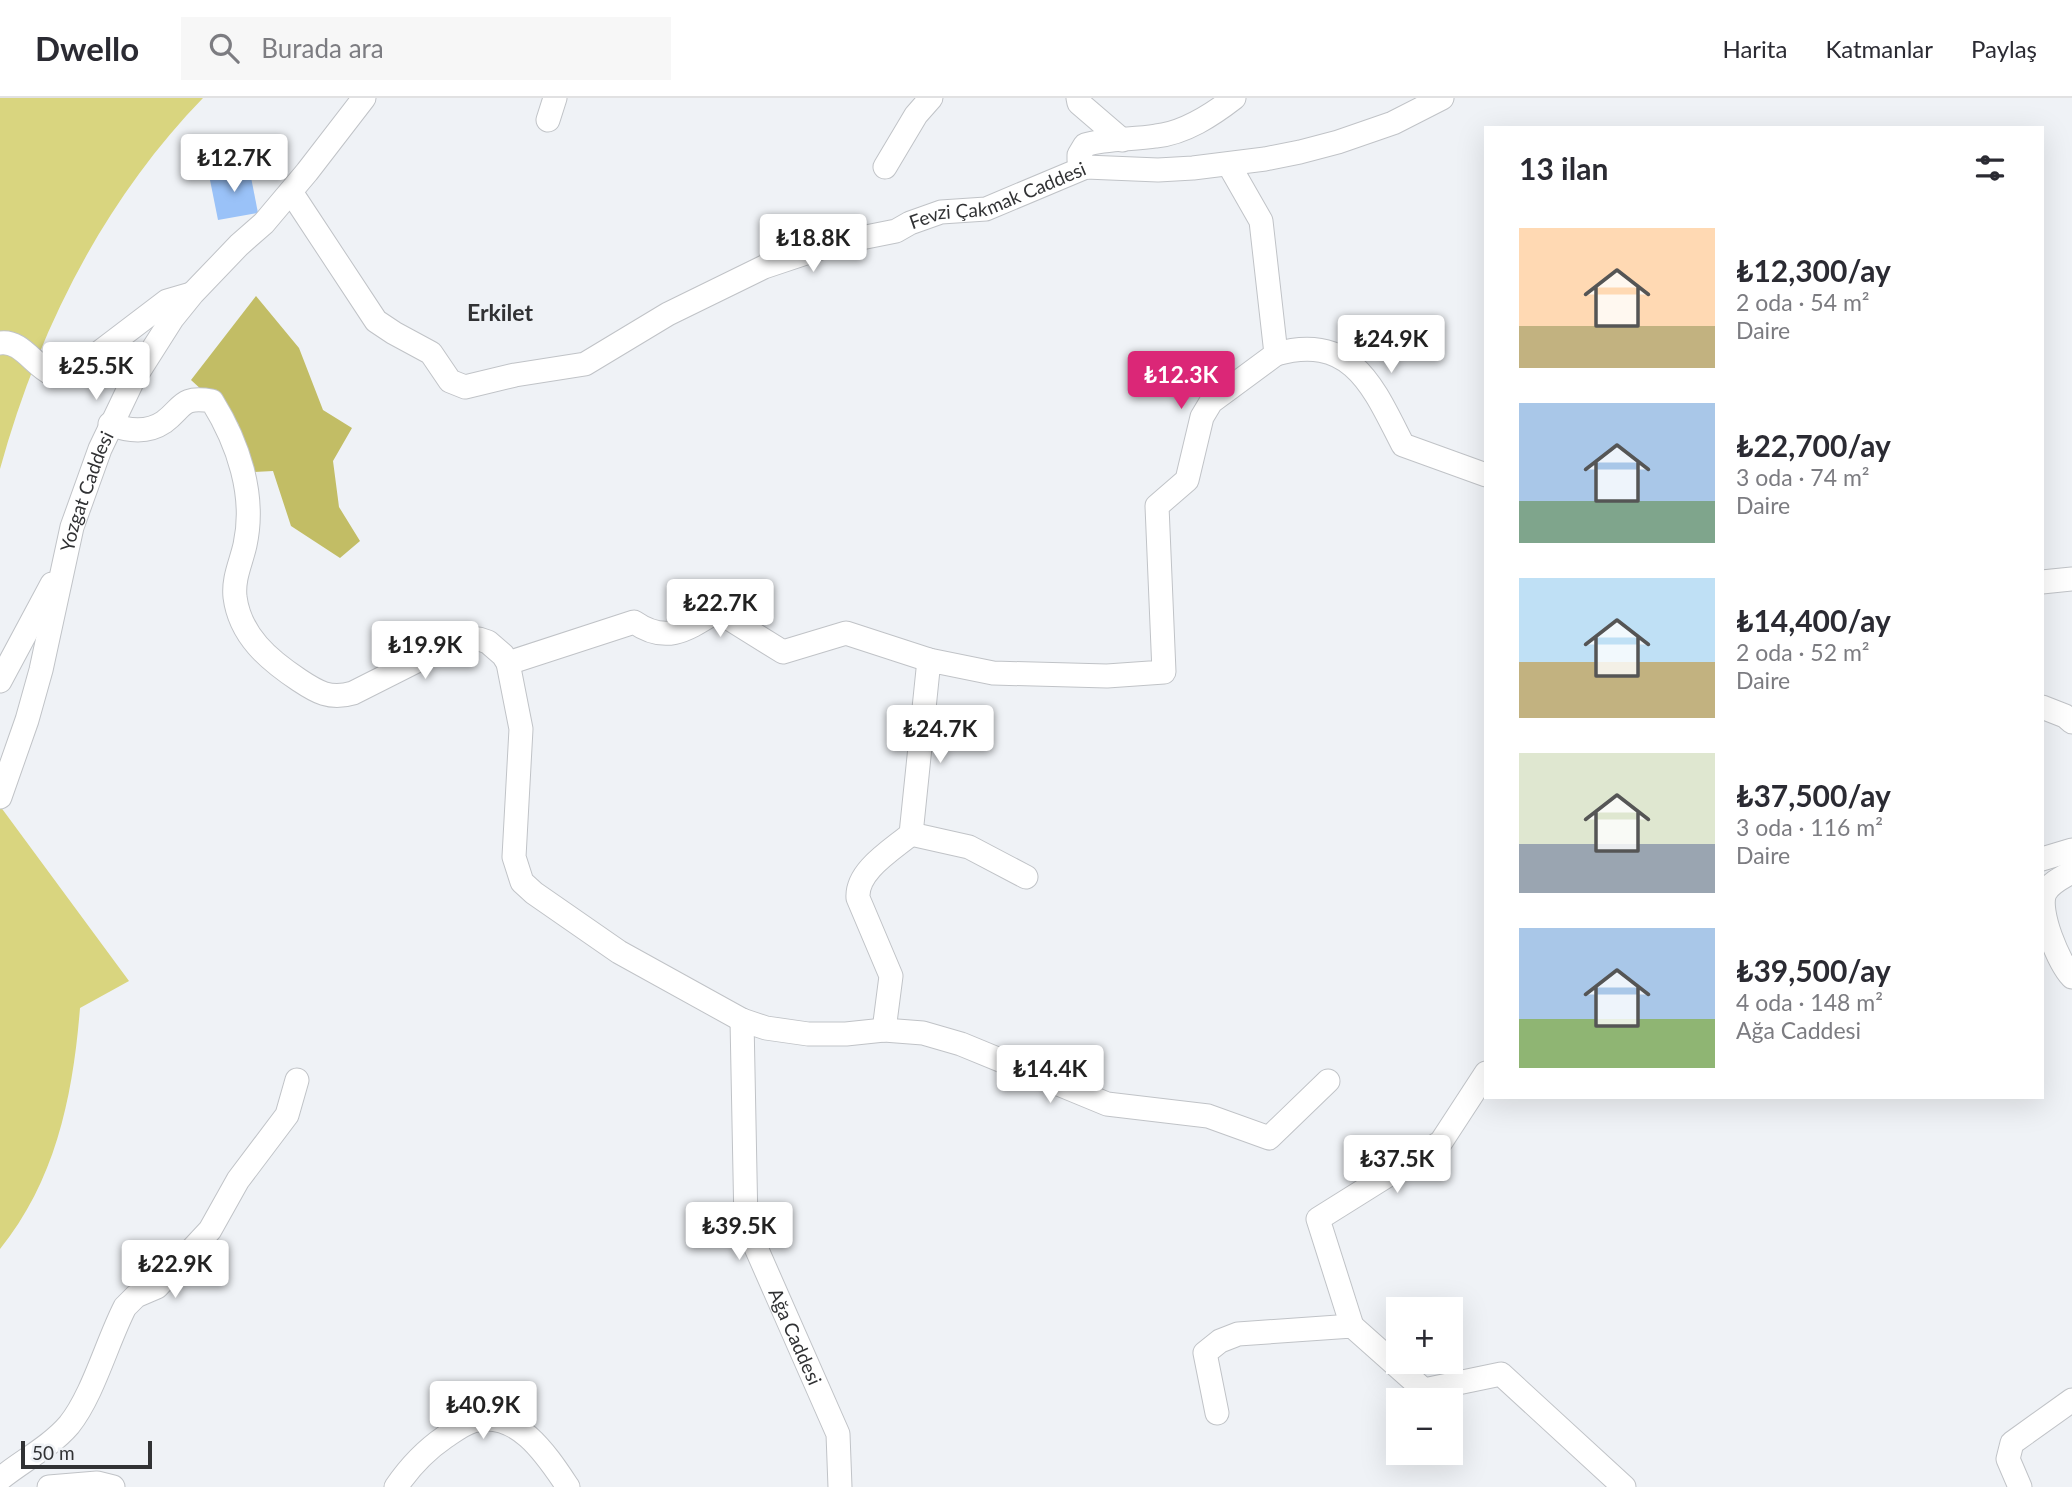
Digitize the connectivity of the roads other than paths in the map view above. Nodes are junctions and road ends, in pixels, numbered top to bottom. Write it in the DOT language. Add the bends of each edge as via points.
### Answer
graph roads {
  1 [pos="364,98"];
  2 [pos="931,98"];
  3 [pos="1078,98"];
  4 [pos="1234,98"];
  5 [pos="1442,98"];
  6 [pos="1122,140"];
  7 [pos="1229,165"];
  8 [pos="885,167"];
  9 [pos="1086,167"];
  10 [pos="291,192"];
  11 [pos="193,293"];
  12 [pos="0,343"];
  13 [pos="1276,354"];
  14 [pos="110,424"];
  15 [pos="1484,474"];
  16 [pos="63,562"];
  17 [pos="2072,579"];
  18 [pos="2044,582"];
  19 [pos="929,660"];
  20 [pos="508,663"];
  21 [pos="0,681"];
  22 [pos="0,797"];
  23 [pos="911,834"];
  24 [pos="2072,850"];
  25 [pos="2044,858"];
  26 [pos="2072,872"];
  27 [pos="1026,877"];
  28 [pos="2044,892"];
  29 [pos="2044,911"];
  30 [pos="2072,977"];
  31 [pos="743,1020"];
  32 [pos="884,1030"];
  33 [pos="1484,1076"];
  34 [pos="297,1080"];
  35 [pos="1328,1081"];
  36 [pos="1352,1326"];
  37 [pos="2072,1400"];
  38 [pos="1217,1413"];
  39 [pos="0,1479"];
  40 [pos="48,1487"];
  41 [pos="113,1487"];
  42 [pos="396,1487"];
  43 [pos="568,1487"];
  44 [pos="840,1487"];
  45 [pos="1624,1487"];
  46 [pos="2020,1487"];
  1 -- 10 [label="street, Yozgat Caddesi"];
  2 -- 8 [label="street"];
  3 -- 6 [label="street"];
  4 -- 6 [label="street" via="1180,130"];
  5 -- 7 [label="street, Fevzi Çakmak Caddesi" via="1393,123 1338,142"];
  6 -- 9 [label="street" via="1085,145 1079,160"];
  7 -- 9 [label="street, Fevzi Çakmak Caddesi" via="1157,170"];
  7 -- 13 [label="street" via="1261,221"];
  9 -- 10 [label="street, Fevzi Çakmak Caddesi" via="986,209 941,212 896,232 836,243 764,267 668,314 585,364 465,387 450,381 425,348 376,320"];
  10 -- 11 [label="street, Yozgat Caddesi"];
  11 -- 12 [label="street" via="167,301 63,376 49,373 15,345"];
  11 -- 14 [label="street, Yozgat Caddesi" via="151,350"];
  13 -- 15 [label="street" via="1314,350 1350,363 1375,390 1404,445"];
  13 -- 19 [label="street" via="1210,402 1187,480 1157,506 1164,673 993,673"];
  14 -- 16 [label="street, Yozgat Caddesi"];
  14 -- 20 [label="street" via="132,430 151,428 185,403 212,401 232,436 246,489 245,546 235,585 238,611 257,646 309,688 327,696 345,696 470,638 488,642"];
  16 -- 21 [label="street"];
  16 -- 22 [label="street, Yozgat Caddesi" via="41,670"];
  17 -- 18 [label="street"];
  19 -- 20 [label="street" via="846,634 783,652 718,611 680,632 651,632 634,622"];
  19 -- 23 [label="street"];
  20 -- 31 [label="street" via="521,729 514,858 522,882 619,952"];
  23 -- 27 [label="street" via="969,847"];
  23 -- 32 [label="street" via="862,877 858,891 891,976"];
  24 -- 25 [label="street"];
  26 -- 28 [label="street"];
  29 -- 30 [label="street" via="2055,949"];
  31 -- 32 [label="street" via="808,1034"];
  31 -- 44 [label="street, Ağa Caddesi" via="746,1224 838,1434"];
  32 -- 35 [label="street" via="943,1037 1107,1104 1208,1116 1269,1138"];
  33 -- 36 [label="street" via="1441,1142 1318,1219"];
  34 -- 39 [label="street" via="287,1115 238,1180 210,1230 157,1287 125,1307 70,1423"];
  36 -- 38 [label="street" via="1248,1332 1220,1341 1205,1353"];
  36 -- 45 [label="street" via="1424,1390 1501,1374"];
  37 -- 46 [label="street" via="2012,1443 2008,1459"];
  40 -- 41 [label="street" via="97,1483"];
  42 -- 43 [label="street" via="440,1440 480,1419 501,1422 533,1441"];
}
